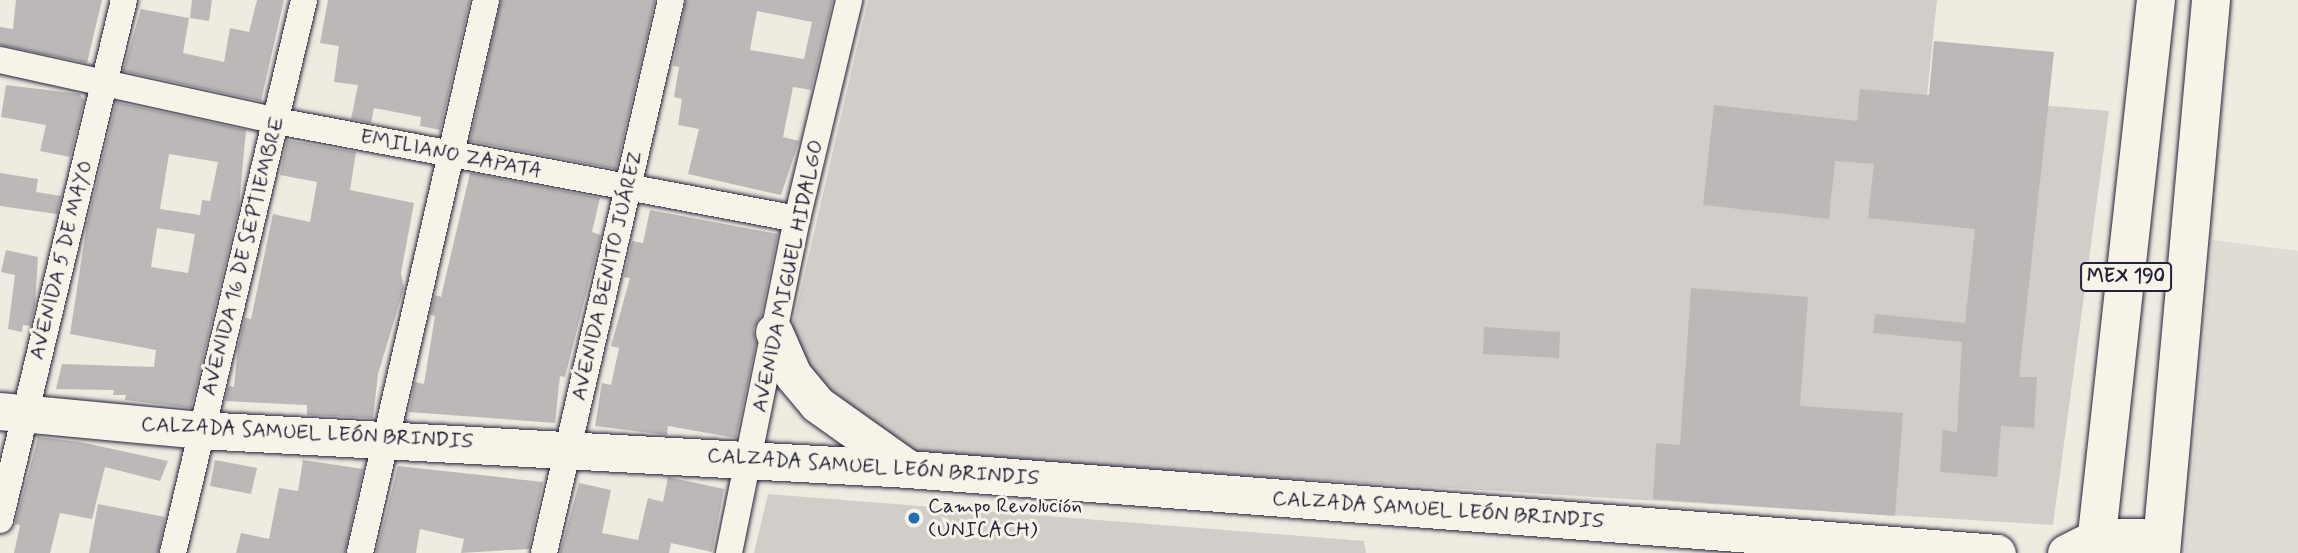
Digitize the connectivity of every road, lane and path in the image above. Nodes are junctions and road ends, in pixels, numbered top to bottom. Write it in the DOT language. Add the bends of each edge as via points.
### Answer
graph roads {
  1 [pos="124,0"];
  2 [pos="304,0"];
  3 [pos="486,0"];
  4 [pos="671,0"];
  5 [pos="849,0"];
  6 [pos="2156,0"];
  7 [pos="2211,0"];
  8 [pos="0,60"];
  9 [pos="107,80"];
  10 [pos="277,121"];
  11 [pos="448,153"];
  12 [pos="628,187"];
  13 [pos="797,219"];
  14 [pos="775,332"];
  15 [pos="11,411"];
  16 [pos="200,430"];
  17 [pos="385,440"];
  18 [pos="567,447"];
  19 [pos="750,458"];
  20 [pos="908,469"];
  21 [pos="0,520"];
  22 [pos="2162,545"];
  23 [pos="2086,548"];
  24 [pos="173,553"];
  25 [pos="360,553"];
  26 [pos="544,553"];
  27 [pos="729,553"];
  28 [pos="1997,553"];
  1 -- 9 [label="street, AVENIDA 5 DE MAYO"];
  2 -- 10 [label="street, AVENIDA 16 DE SEPTIEMBRE"];
  3 -- 11 [label="street"];
  4 -- 12 [label="street, AVENIDA BENITO JUÁREZ"];
  5 -- 13 [label="street, AVENIDA MIGUEL HIDALGO"];
  6 -- 23 [label="main road, MEX 190"];
  7 -- 22 [label="main road, MEX 190"];
  8 -- 9 [label="street, EMILIANO ZAPATA"];
  9 -- 10 [label="street, EMILIANO ZAPATA"];
  9 -- 15 [label="street, AVENIDA 5 DE MAYO"];
  10 -- 11 [label="street, EMILIANO ZAPATA"];
  10 -- 16 [label="street, AVENIDA 16 DE SEPTIEMBRE"];
  11 -- 12 [label="street, EMILIANO ZAPATA"];
  11 -- 17 [label="street"];
  12 -- 13 [label="street, EMILIANO ZAPATA"];
  12 -- 18 [label="street, AVENIDA BENITO JUÁREZ"];
  13 -- 14 [label="street, AVENIDA MIGUEL HIDALGO"];
  14 -- 19 [label="street, AVENIDA MIGUEL HIDALGO"];
  14 -- 20 [label="street" via="793,375 817,404"];
  15 -- 16 [label="street, CALZADA SAMUEL LEÓN BRINDIS"];
  15 -- 21 [label="street, AVENIDA 5 DE MAYO"];
  16 -- 17 [label="street, CALZADA SAMUEL LEÓN BRINDIS"];
  16 -- 24 [label="street, AVENIDA 16 DE SEPTIEMBRE"];
  17 -- 18 [label="street, CALZADA SAMUEL LEÓN BRINDIS"];
  17 -- 25 [label="street"];
  18 -- 19 [label="street, CALZADA SAMUEL LEÓN BRINDIS"];
  18 -- 26 [label="street, AVENIDA BENITO JUÁREZ"];
  19 -- 20 [label="street, CALZADA SAMUEL LEÓN BRINDIS"];
  19 -- 27 [label="street, AVENIDA MIGUEL HIDALGO"];
  20 -- 28 [label="street, CALZADA SAMUEL LEÓN BRINDIS"];
  22 -- 23 [label="street"];
}
